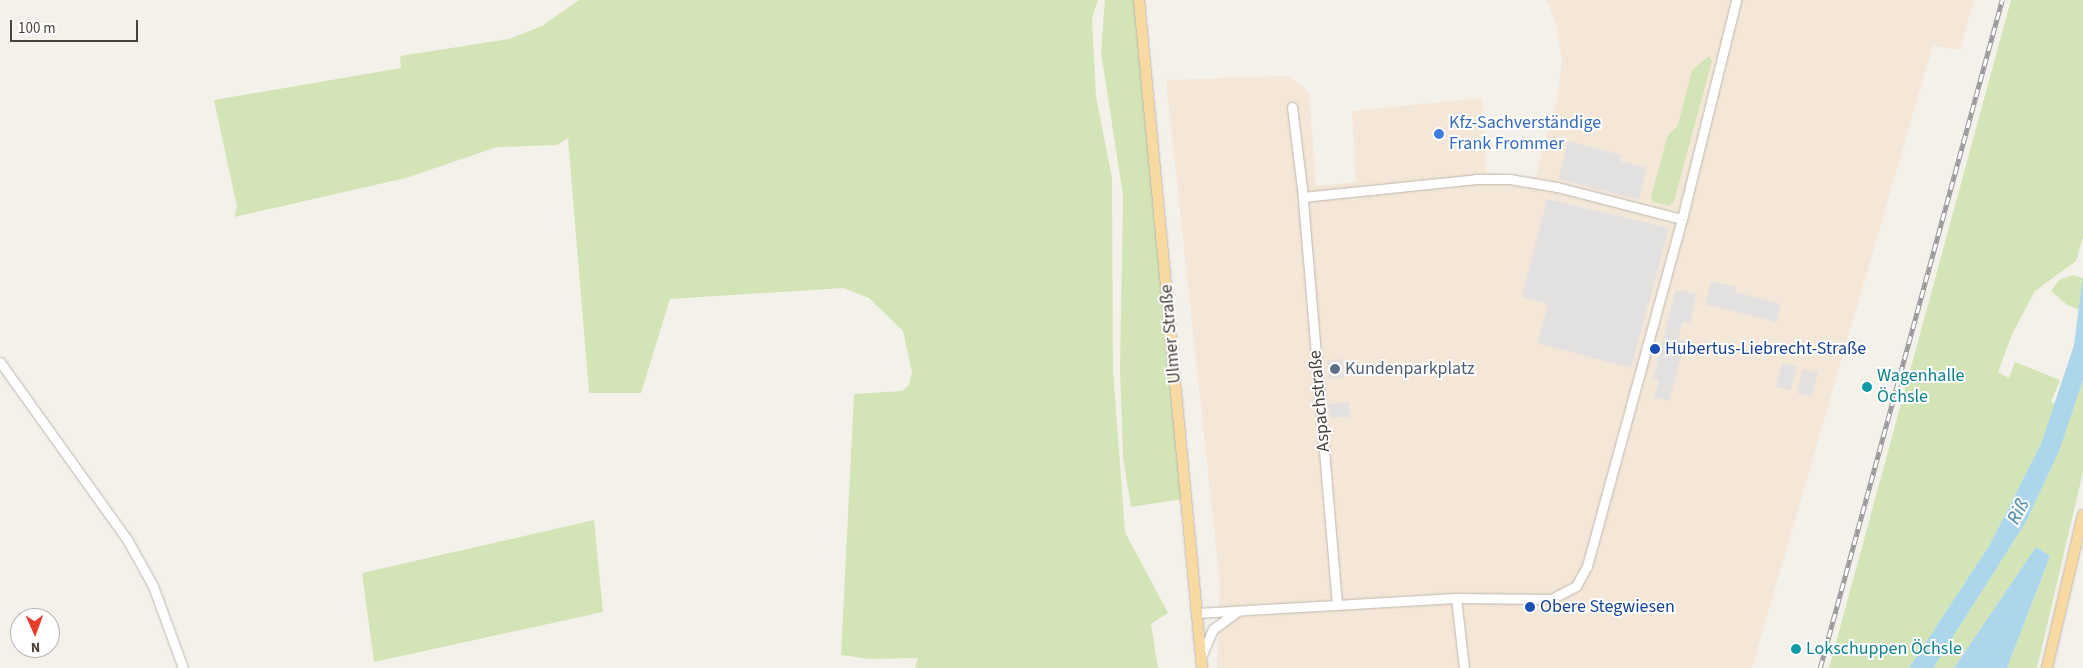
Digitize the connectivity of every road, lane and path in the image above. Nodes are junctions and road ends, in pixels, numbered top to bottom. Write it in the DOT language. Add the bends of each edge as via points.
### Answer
graph roads {
  1 [pos="1140,0"];
  2 [pos="1736,0"];
  3 [pos="1292,107"];
  4 [pos="1303,197"];
  5 [pos="1682,220"];
  6 [pos="0,362"];
  7 [pos="2083,515"];
  8 [pos="2080,537"];
  9 [pos="1456,598"];
  10 [pos="1337,605"];
  11 [pos="1240,610"];
  12 [pos="1197,613"];
  13 [pos="1202,663"];
  14 [pos="184,668"];
  15 [pos="1464,668"];
  16 [pos="2047,668"];
  1 -- 12 [label="main road, Ulmer Straße"];
  2 -- 5 [label="street"];
  3 -- 4 [label="street, Aspachstraße"];
  4 -- 5 [label="street" via="1476,179 1510,179 1557,187"];
  4 -- 10 [label="street, Aspachstraße"];
  5 -- 9 [label="street" via="1581,579 1564,594 1550,598"];
  6 -- 14 [label="street" via="128,541 153,586"];
  7 -- 8 [label="main road"];
  8 -- 16 [label="main road"];
  9 -- 10 [label="street"];
  9 -- 15 [label="street"];
  10 -- 11 [label="street"];
  11 -- 12 [label="street"];
  11 -- 13 [label="street" via="1213,629"];
  12 -- 13 [label="main road, Ulmer Straße"];
}
